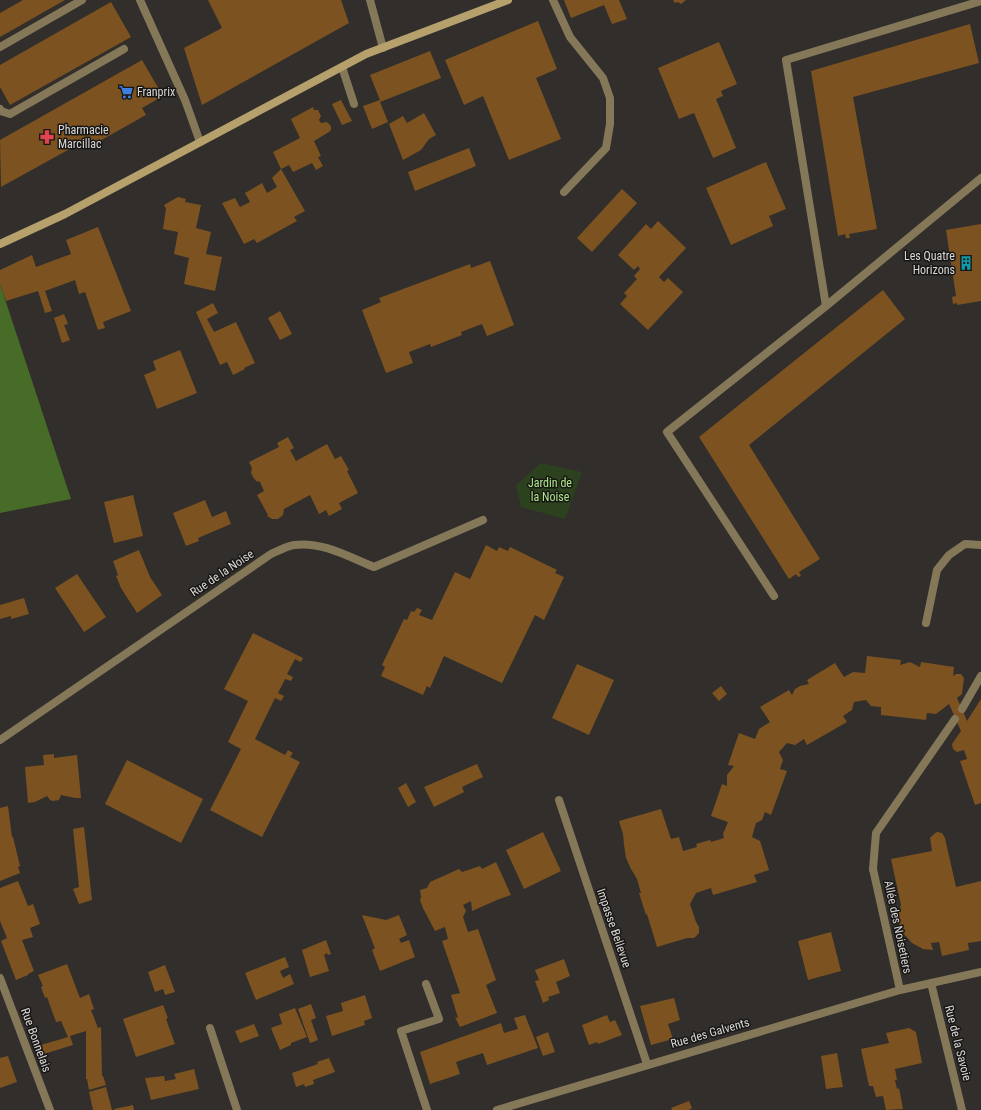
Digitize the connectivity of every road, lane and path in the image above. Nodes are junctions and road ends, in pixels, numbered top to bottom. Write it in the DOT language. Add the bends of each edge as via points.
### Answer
graph roads {
  1 [pos="82,0"];
  2 [pos="140,0"];
  3 [pos="370,0"];
  4 [pos="508,0"];
  5 [pos="553,0"];
  6 [pos="981,1"];
  7 [pos="0,47"];
  8 [pos="383,48"];
  9 [pos="124,49"];
  10 [pos="342,66"];
  11 [pos="354,104"];
  12 [pos="0,109"];
  13 [pos="200,142"];
  14 [pos="981,178"];
  15 [pos="564,192"];
  16 [pos="0,244"];
  17 [pos="826,306"];
  18 [pos="482,520"];
  19 [pos="981,545"];
  20 [pos="774,596"];
  21 [pos="926,623"];
  22 [pos="981,676"];
  23 [pos="962,709"];
  24 [pos="955,719"];
  25 [pos="0,740"];
  26 [pos="558,800"];
  27 [pos="981,972"];
  28 [pos="0,978"];
  29 [pos="931,983"];
  30 [pos="426,984"];
  31 [pos="900,990"];
  32 [pos="210,1028"];
  33 [pos="647,1064"];
  34 [pos="50,1110"];
  35 [pos="237,1110"];
  36 [pos="427,1110"];
  37 [pos="497,1110"];
  38 [pos="962,1110"];
  1 -- 7 [label="street"];
  2 -- 13 [label="street" via="185,100"];
  3 -- 8 [label="street"];
  4 -- 8 [label="main road"];
  5 -- 15 [label="street" via="570,37 604,78 610,98 610,124 606,148"];
  6 -- 17 [label="street" via="786,60"];
  8 -- 10 [label="main road"];
  9 -- 12 [label="street" via="10,114"];
  10 -- 11 [label="street"];
  10 -- 13 [label="main road"];
  13 -- 16 [label="main road" via="65,214"];
  14 -- 17 [label="street"];
  17 -- 20 [label="street" via="667,432"];
  18 -- 25 [label="street, Rue de la Noise" via="374,567 329,548 312,545 293,545 271,554"];
  19 -- 21 [label="street" via="965,544 949,555 937,570"];
  22 -- 23 [label="street"];
  24 -- 31 [label="street, Allée des Noisetiers" via="876,832 873,869"];
  26 -- 33 [label="street, Impasse Bellevue"];
  27 -- 29 [label="street, Rue des Galvents"];
  28 -- 34 [label="street, Rue Bonnelais"];
  29 -- 31 [label="street, Rue des Galvents"];
  29 -- 38 [label="street, Rue de la Savoie"];
  30 -- 36 [label="street" via="438,1019 401,1031"];
  31 -- 33 [label="street, Rue des Galvents"];
  32 -- 35 [label="street"];
  33 -- 37 [label="street, Rue des Galvents"];
}
